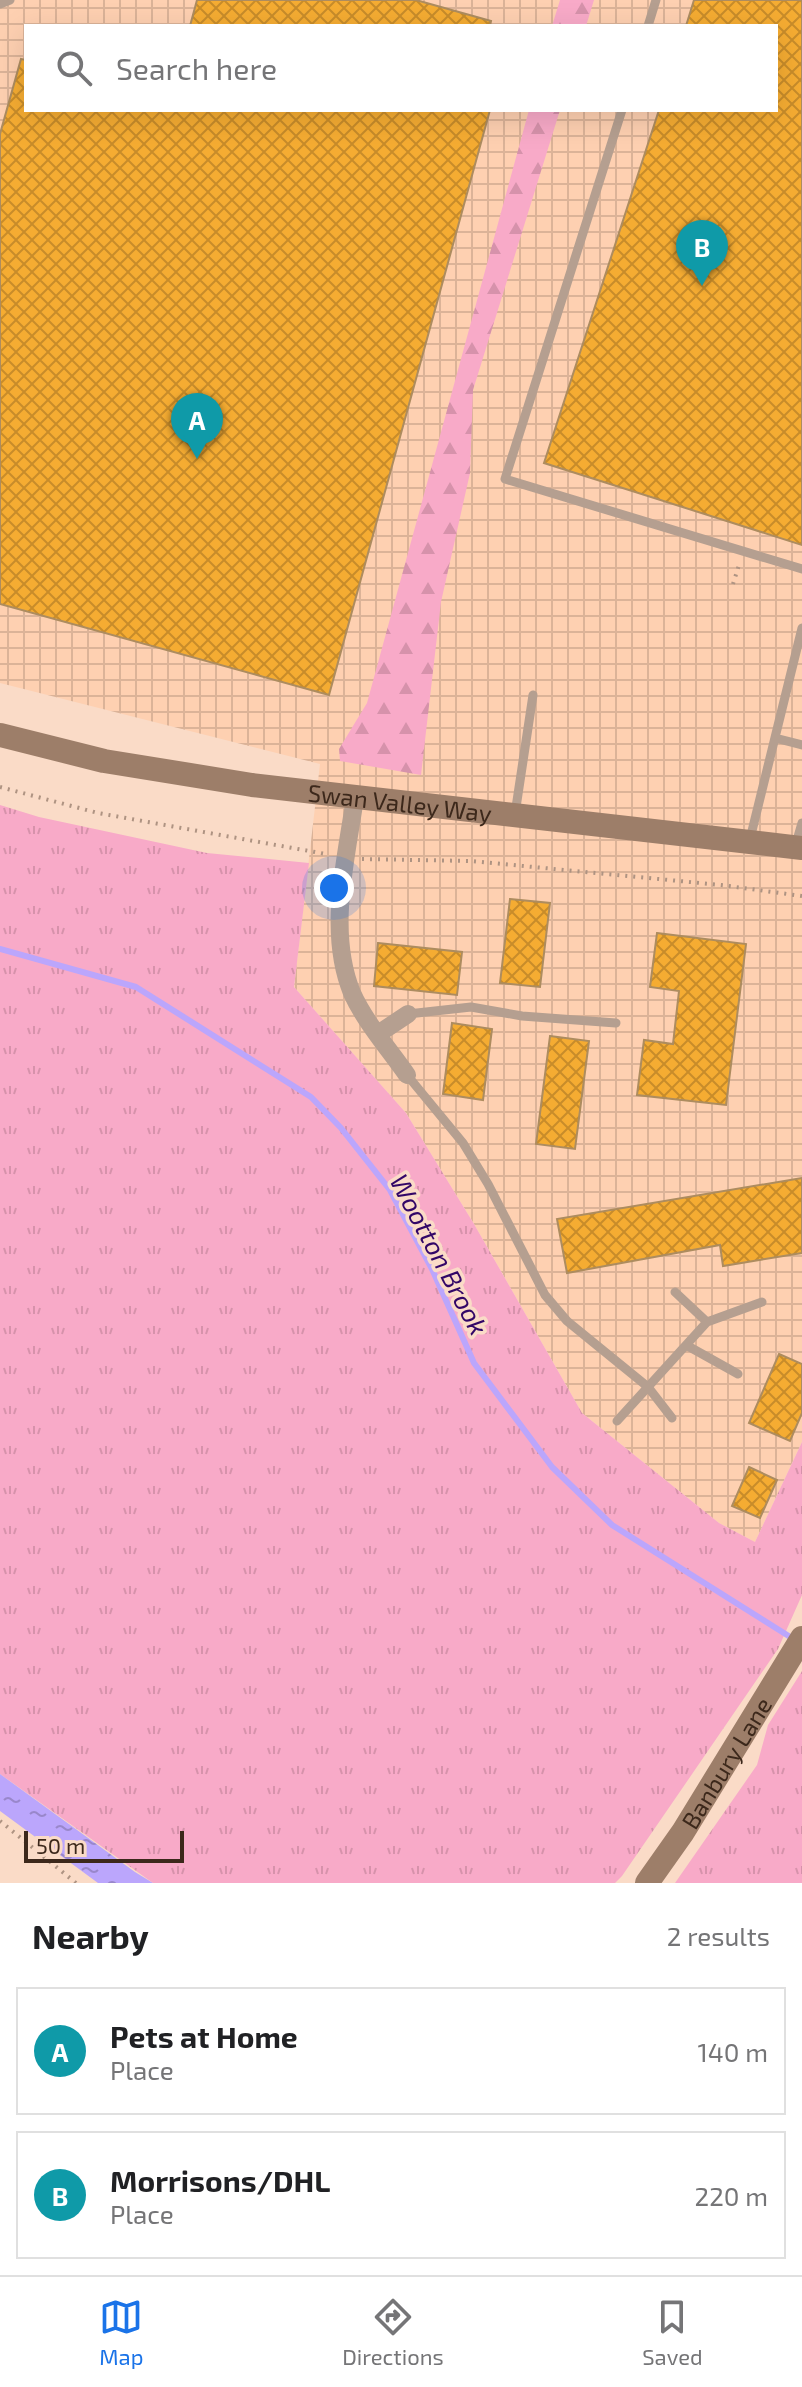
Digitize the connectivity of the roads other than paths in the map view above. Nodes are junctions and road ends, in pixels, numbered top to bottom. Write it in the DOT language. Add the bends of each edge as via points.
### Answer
graph roads {
  1 [pos="10,0"];
  2 [pos="656,0"];
  3 [pos="0,4"];
  4 [pos="649,24"];
  5 [pos="621,112"];
  6 [pos="802,569"];
  7 [pos="802,628"];
  8 [pos="533,695"];
  9 [pos="0,735"];
  10 [pos="775,738"];
  11 [pos="802,745"];
  12 [pos="355,798"];
  13 [pos="515,817"];
  14 [pos="802,823"];
  15 [pos="749,843"];
  16 [pos="798,848"];
  17 [pos="408,1014"];
  18 [pos="616,1023"];
  19 [pos="378,1034"];
  20 [pos="407,1075"];
  21 [pos="675,1292"];
  22 [pos="762,1302"];
  23 [pos="707,1322"];
  24 [pos="686,1345"];
  25 [pos="738,1374"];
  26 [pos="648,1387"];
  27 [pos="672,1418"];
  28 [pos="617,1421"];
  29 [pos="797,1646"];
  30 [pos="647,1883"];
  1 -- 3 [label="lane"];
  2 -- 4 [label="lane"];
  5 -- 6 [label="lane" via="505,479"];
  7 -- 10 [label="lane"];
  8 -- 13 [label="lane"];
  9 -- 12 [label="street, Swan Valley Way" via="104,761"];
  10 -- 11 [label="lane"];
  10 -- 15 [label="lane"];
  12 -- 13 [label="street, Swan Valley Way"];
  12 -- 19 [label="street" via="339,897 344,965 353,994"];
  13 -- 15 [label="street, Swan Valley Way"];
  14 -- 16 [label="lane"];
  15 -- 16 [label="street, Swan Valley Way"];
  17 -- 18 [label="lane" via="471,1007"];
  17 -- 19 [label="street"];
  19 -- 20 [label="street"];
  20 -- 26 [label="lane" via="463,1143 545,1295 567,1321"];
  21 -- 23 [label="lane"];
  22 -- 23 [label="lane"];
  23 -- 24 [label="lane"];
  24 -- 25 [label="lane"];
  24 -- 26 [label="lane"];
  26 -- 27 [label="lane"];
  26 -- 28 [label="lane"];
  29 -- 30 [label="street, Banbury Lane"];
}
